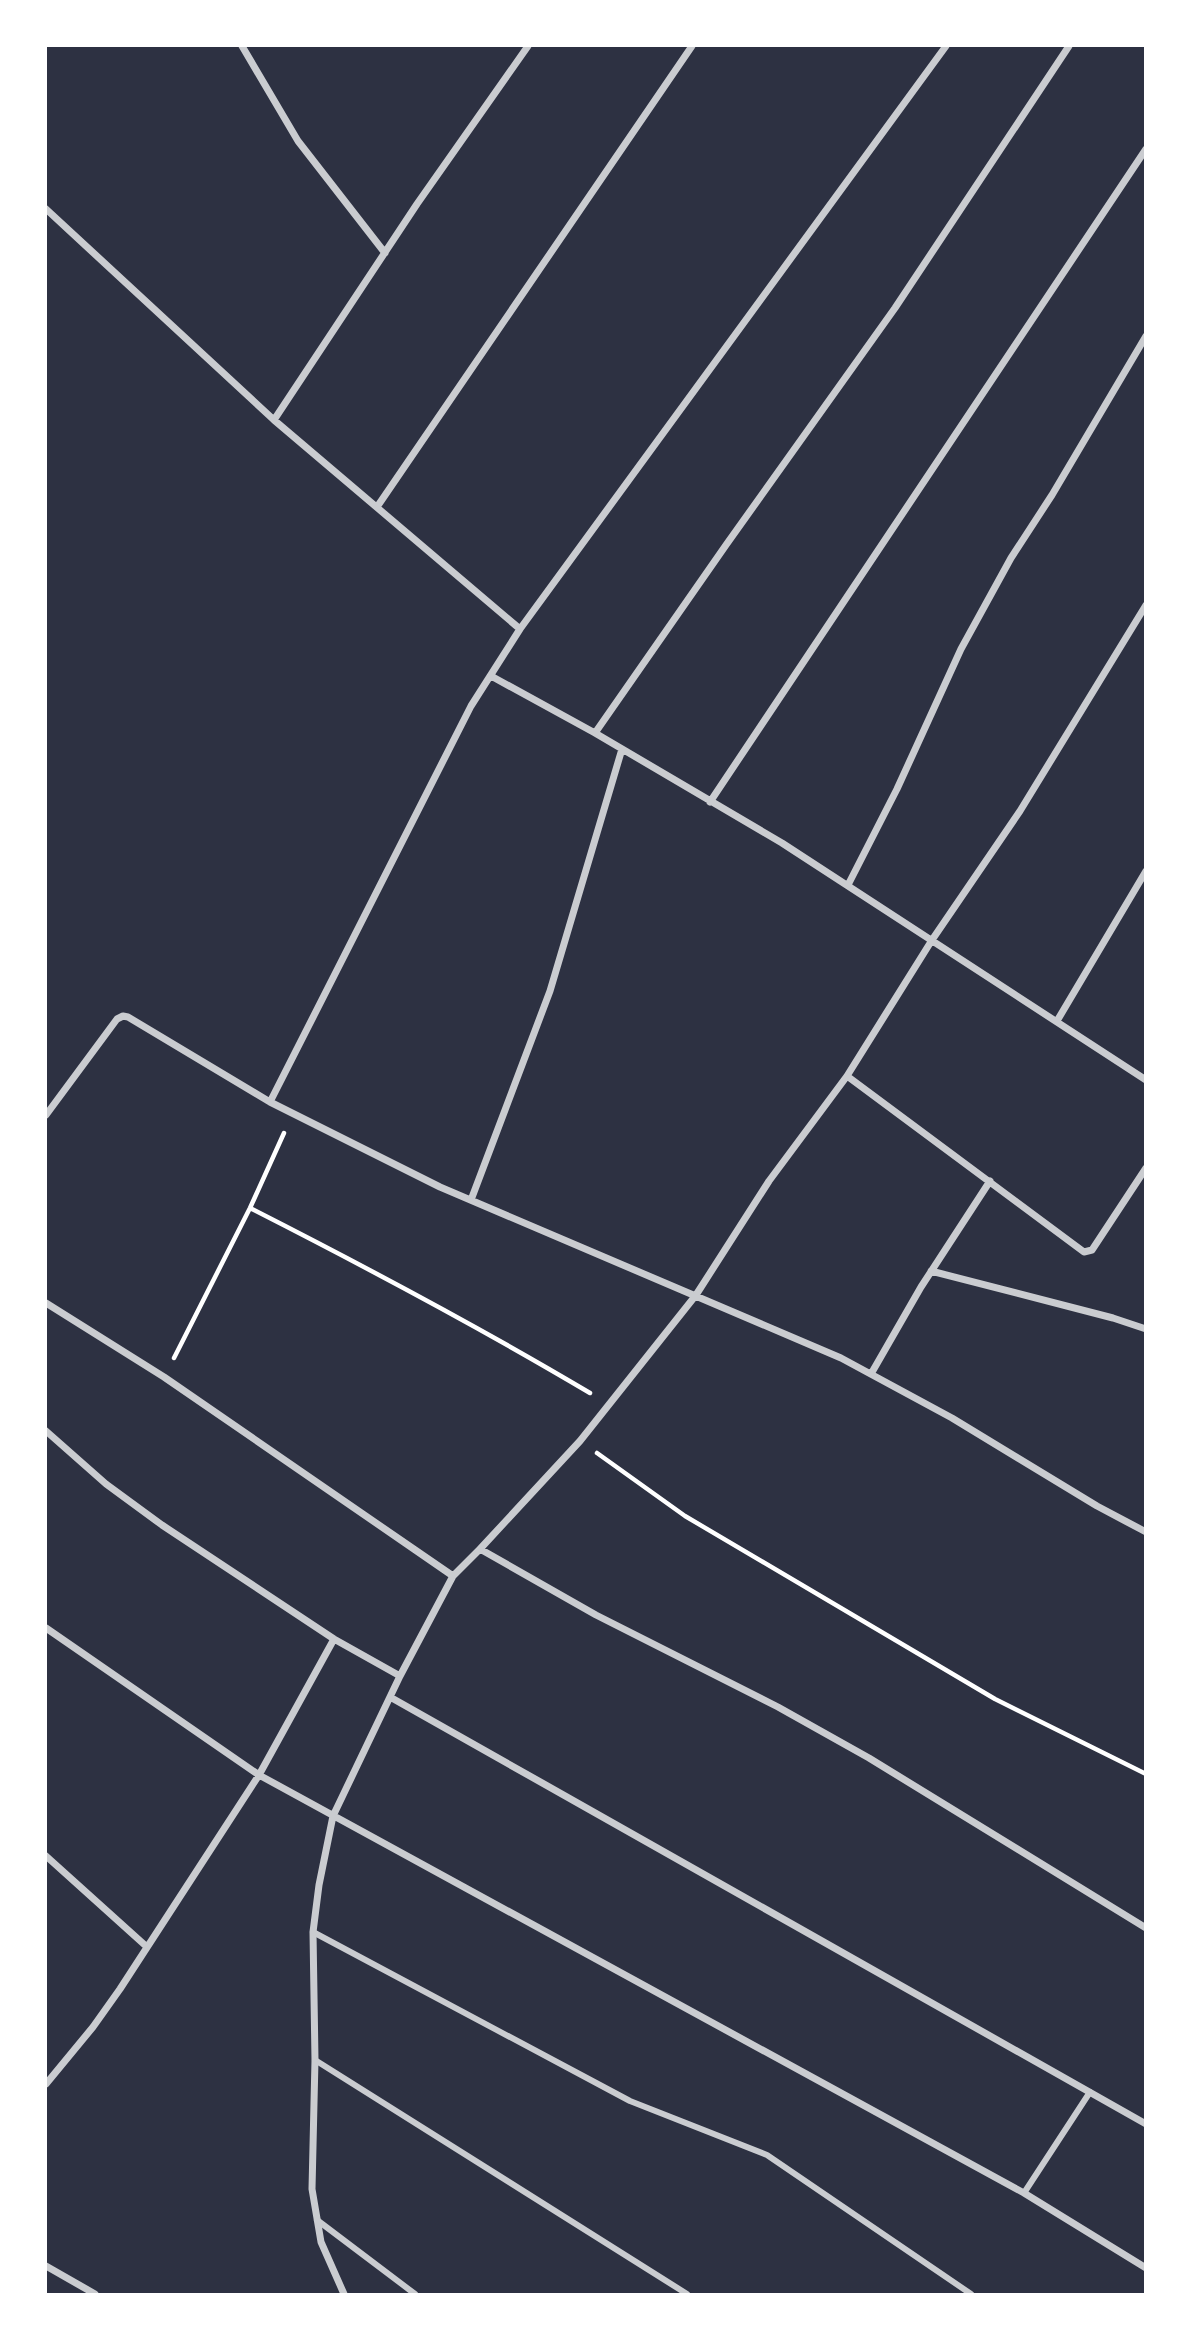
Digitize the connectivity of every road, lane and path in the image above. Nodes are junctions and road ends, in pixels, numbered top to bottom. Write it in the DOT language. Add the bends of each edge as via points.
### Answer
graph roads {
  1 [pos="242,46"];
  2 [pos="528,46"];
  3 [pos="692,46"];
  4 [pos="946,46"];
  5 [pos="1069,46"];
  6 [pos="1146,149"];
  7 [pos="46,209"];
  8 [pos="385,253"];
  9 [pos="1146,337"];
  10 [pos="274,420"];
  11 [pos="377,507"];
  12 [pos="1146,605"];
  13 [pos="520,629"];
  14 [pos="491,677"];
  15 [pos="595,733"];
  16 [pos="622,749"];
  17 [pos="710,802"];
  18 [pos="1146,871"];
  19 [pos="848,885"];
  20 [pos="932,940"];
  21 [pos="1057,1021"];
  22 [pos="847,1076"];
  23 [pos="1146,1080"];
  24 [pos="270,1102"];
  25 [pos="293,1113"];
  26 [pos="46,1115"];
  27 [pos="1146,1168"];
  28 [pos="990,1181"];
  29 [pos="471,1200"];
  30 [pos="250,1209"];
  31 [pos="931,1270"];
  32 [pos="696,1295"];
  33 [pos="46,1303"];
  34 [pos="1146,1329"];
  35 [pos="871,1374"];
  36 [pos="164,1377"];
  37 [pos="609,1404"];
  38 [pos="46,1431"];
  39 [pos="580,1441"];
  40 [pos="1146,1532"];
  41 [pos="480,1549"];
  42 [pos="453,1576"];
  43 [pos="46,1628"];
  44 [pos="334,1639"];
  45 [pos="400,1676"];
  46 [pos="390,1697"];
  47 [pos="1146,1774"];
  48 [pos="259,1775"];
  49 [pos="333,1816"];
  50 [pos="46,1856"];
  51 [pos="1146,1928"];
  52 [pos="313,1932"];
  53 [pos="147,1947"];
  54 [pos="315,2060"];
  55 [pos="47,2078"];
  56 [pos="1090,2092"];
  57 [pos="1146,2124"];
  58 [pos="1024,2193"];
  59 [pos="315,2219"];
  60 [pos="46,2266"];
  61 [pos="1146,2268"];
  62 [pos="95,2294"];
  63 [pos="344,2294"];
  64 [pos="415,2294"];
  65 [pos="687,2294"];
  66 [pos="971,2294"];
  1 -- 8 [label="street" via="298,141"];
  2 -- 8 [label="street"];
  3 -- 11 [label="street"];
  4 -- 13 [label="street"];
  5 -- 15 [label="street" via="895,308"];
  6 -- 17 [label="street"];
  7 -- 10 [label="street"];
  8 -- 10 [label="street"];
  9 -- 19 [label="street" via="961,649"];
  10 -- 11 [label="street"];
  11 -- 13 [label="street"];
  12 -- 20 [label="street" via="1020,811"];
  13 -- 14 [label="street"];
  14 -- 15 [label="street"];
  14 -- 24 [label="street" via="471,706"];
  15 -- 16 [label="street"];
  16 -- 17 [label="street"];
  16 -- 29 [label="street" via="550,991"];
  17 -- 19 [label="street"];
  18 -- 21 [label="street"];
  19 -- 20 [label="street"];
  20 -- 21 [label="street"];
  20 -- 22 [label="street"];
  21 -- 23 [label="street"];
  22 -- 28 [label="street"];
  22 -- 32 [label="street" via="769,1181"];
  24 -- 25 [label="street"];
  24 -- 26 [label="street" via="122,1016"];
  25 -- 29 [label="street"];
  25 -- 30 [label="path"];
  27 -- 28 [label="street" via="1087,1252 1077,1250"];
  28 -- 31 [label="street"];
  29 -- 32 [label="street"];
  30 -- 36 [label="path"];
  30 -- 37 [label="path" via="448,1310"];
  31 -- 34 [label="street"];
  31 -- 35 [label="street"];
  32 -- 35 [label="street"];
  32 -- 37 [label="street"];
  33 -- 36 [label="street"];
  35 -- 40 [label="street"];
  36 -- 42 [label="street"];
  37 -- 39 [label="street"];
  38 -- 44 [label="street" via="162,1525"];
  39 -- 41 [label="street"];
  39 -- 47 [label="path" via="685,1516 775,1570 995,1699"];
  41 -- 42 [label="street"];
  41 -- 51 [label="street" via="869,1758"];
  42 -- 45 [label="street"];
  43 -- 48 [label="street"];
  44 -- 45 [label="street"];
  44 -- 48 [label="street"];
  45 -- 46 [label="street"];
  46 -- 49 [label="street"];
  46 -- 56 [label="street"];
  48 -- 49 [label="street"];
  48 -- 53 [label="street"];
  49 -- 52 [label="street"];
  49 -- 58 [label="street"];
  50 -- 53 [label="street"];
  52 -- 54 [label="street"];
  52 -- 66 [label="street" via="630,2101 766,2155"];
  53 -- 55 [label="street" via="93,2027"];
  54 -- 59 [label="street"];
  54 -- 65 [label="street"];
  56 -- 57 [label="street"];
  56 -- 58 [label="street"];
  58 -- 61 [label="street"];
  59 -- 63 [label="street"];
  59 -- 64 [label="street"];
  60 -- 62 [label="street"];
}
